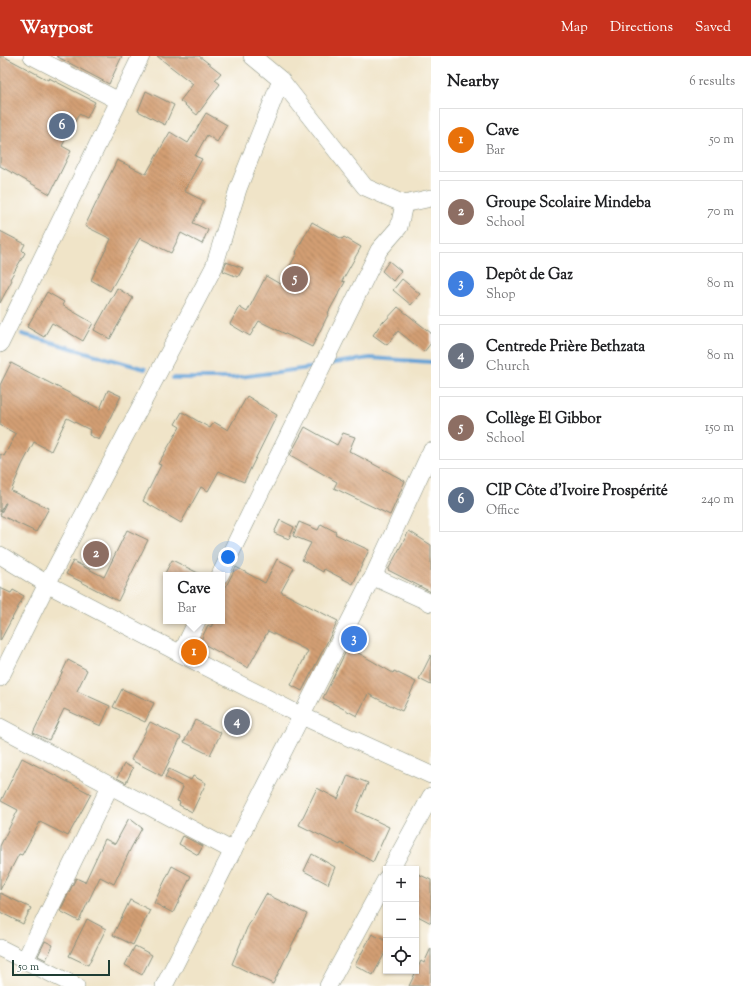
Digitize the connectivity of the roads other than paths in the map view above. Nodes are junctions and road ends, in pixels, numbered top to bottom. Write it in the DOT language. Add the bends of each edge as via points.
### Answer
graph roads {
  1 [pos="32,56"];
  2 [pos="141,56"];
  3 [pos="252,56"];
  4 [pos="281,80"];
  5 [pos="119,101"];
  6 [pos="431,198"];
  7 [pos="404,204"];
  8 [pos="0,344"];
  9 [pos="431,451"];
  10 [pos="0,555"];
  11 [pos="221,572"];
  12 [pos="372,579"];
  13 [pos="47,584"];
  14 [pos="431,603"];
  15 [pos="196,624"];
  16 [pos="181,654"];
  17 [pos="0,678"];
  18 [pos="302,716"];
  19 [pos="0,727"];
  20 [pos="431,775"];
  21 [pos="110,786"];
  22 [pos="431,796"];
  23 [pos="233,851"];
  24 [pos="393,866"];
  25 [pos="383,885"];
  26 [pos="0,948"];
  27 [pos="25,960"];
  28 [pos="76,986"];
  29 [pos="164,986"];
  30 [pos="328,986"];
  1 -- 5 [label="street"];
  2 -- 5 [label="street"];
  3 -- 4 [label="street"];
  4 -- 7 [label="street" via="366,187"];
  4 -- 13 [label="street" via="238,189 214,267"];
  5 -- 8 [label="street"];
  6 -- 7 [label="street"];
  7 -- 11 [label="street" via="399,228 379,250"];
  9 -- 12 [label="street"];
  10 -- 13 [label="street"];
  12 -- 14 [label="street" via="376,578"];
  12 -- 18 [label="street"];
  13 -- 16 [label="street"];
  13 -- 17 [label="street"];
  15 -- 16 [label="street"];
  16 -- 18 [label="street"];
  18 -- 20 [label="street"];
  18 -- 23 [label="street"];
  19 -- 21 [label="street"];
  21 -- 23 [label="street"];
  21 -- 27 [label="street"];
  22 -- 24 [label="street"];
  23 -- 29 [label="street"];
  25 -- 30 [label="street"];
  26 -- 27 [label="street"];
  27 -- 28 [label="street"];
}
